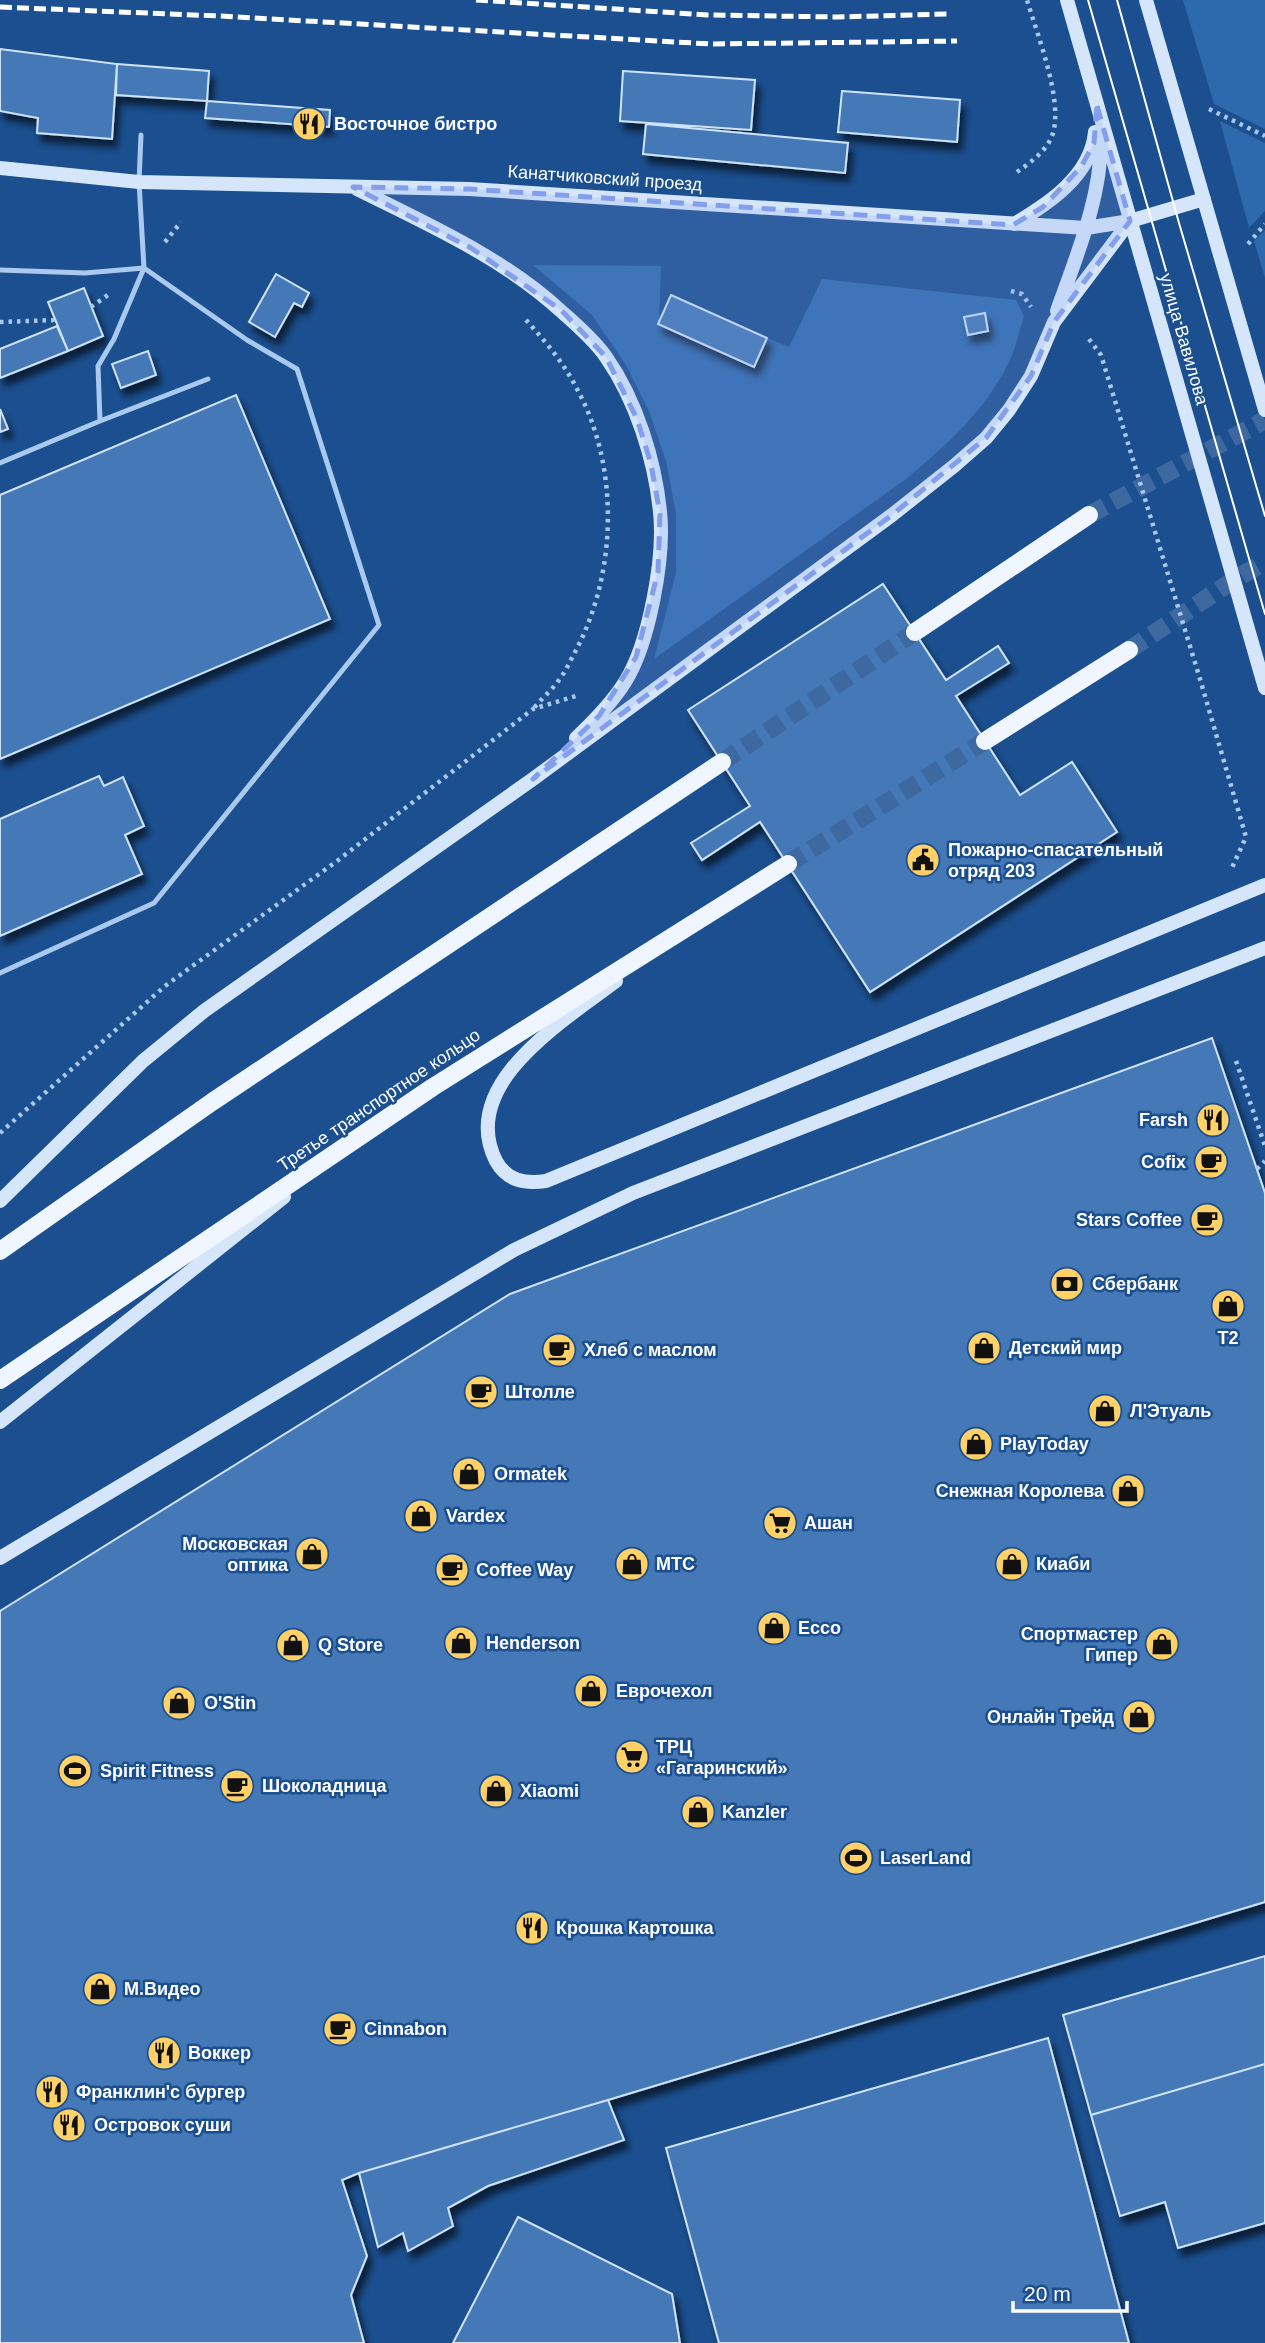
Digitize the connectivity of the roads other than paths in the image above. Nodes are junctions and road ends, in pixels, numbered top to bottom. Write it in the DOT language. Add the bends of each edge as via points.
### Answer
graph roads {
  1 [pos="1067,0"];
  2 [pos="1146,0"];
  3 [pos="1097,106"];
  4 [pos="141,135"];
  5 [pos="0,168"];
  6 [pos="139,182"];
  7 [pos="353,187"];
  8 [pos="1204,199"];
  9 [pos="1130,221"];
  10 [pos="1013,225"];
  11 [pos="1086,228"];
  12 [pos="144,268"];
  13 [pos="0,270"];
  14 [pos="1054,322"];
  15 [pos="208,379"];
  16 [pos="1265,410"];
  17 [pos="100,421"];
  18 [pos="0,463"];
  19 [pos="1089,515"];
  20 [pos="915,632"];
  21 [pos="1129,650"];
  22 [pos="1265,688"];
  23 [pos="985,741"];
  24 [pos="722,762"];
  25 [pos="533,779"];
  26 [pos="788,864"];
  27 [pos="1265,885"];
  28 [pos="669,939"];
  29 [pos="1265,947"];
  30 [pos="0,973"];
  31 [pos="361,1136"];
  32 [pos="0,1201"];
  33 [pos="0,1251"];
  34 [pos="0,1380"];
  35 [pos="0,1422"];
  36 [pos="0,1558"];
  1 -- 3 [label="main road, улица Вавилова"];
  2 -- 8 [label="main road"];
  3 -- 9 [label="main road, улица Вавилова"];
  3 -- 10 [label="main road" via="1094,143 1081,167 1043,207"];
  3 -- 11 [label="main road" via="1101,146"];
  4 -- 6 [label="lane"];
  5 -- 6 [label="main road, Канатчиковский проезд"];
  6 -- 7 [label="main road, Канатчиковский проезд"];
  6 -- 12 [label="lane"];
  7 -- 10 [label="main road, Канатчиковский проезд" via="469,189"];
  7 -- 25 [label="main road" via="471,248 561,310 606,357 637,419 651,464 660,514 658,572 649,622 626,681 599,716"];
  8 -- 9 [label="main road, Канатчиковский проезд"];
  8 -- 16 [label="main road"];
  9 -- 11 [label="main road, Канатчиковский проезд"];
  9 -- 14 [label="main road"];
  9 -- 22 [label="main road, улица Вавилова"];
  10 -- 11 [label="main road, Канатчиковский проезд"];
  11 -- 14 [label="main road"];
  12 -- 13 [label="lane"];
  12 -- 17 [label="lane" via="98,366"];
  12 -- 30 [label="lane" via="247,341 297,369 379,625 154,903"];
  14 -- 25 [label="main road" via="1031,376 986,438 892,515"];
  15 -- 17 [label="lane"];
  17 -- 18 [label="lane"];
  19 -- 20 [label="main road"];
  21 -- 23 [label="main road"];
  24 -- 33 [label="main road" via="212,1102"];
  25 -- 32 [label="main road" via="204,1011 143,1061"];
  26 -- 28 [label="main road, Третье транспортное кольцо"];
  27 -- 28 [label="main road" via="546,1181 529,1184 515,1180 501,1170 488,1135 488,1113 496,1091 541,1038"];
  28 -- 31 [label="main road, Третье транспортное кольцо"];
  29 -- 36 [label="main road" via="573,1220 502,1257"];
  31 -- 34 [label="main road, Третье транспортное кольцо"];
  31 -- 35 [label="main road"];
}
